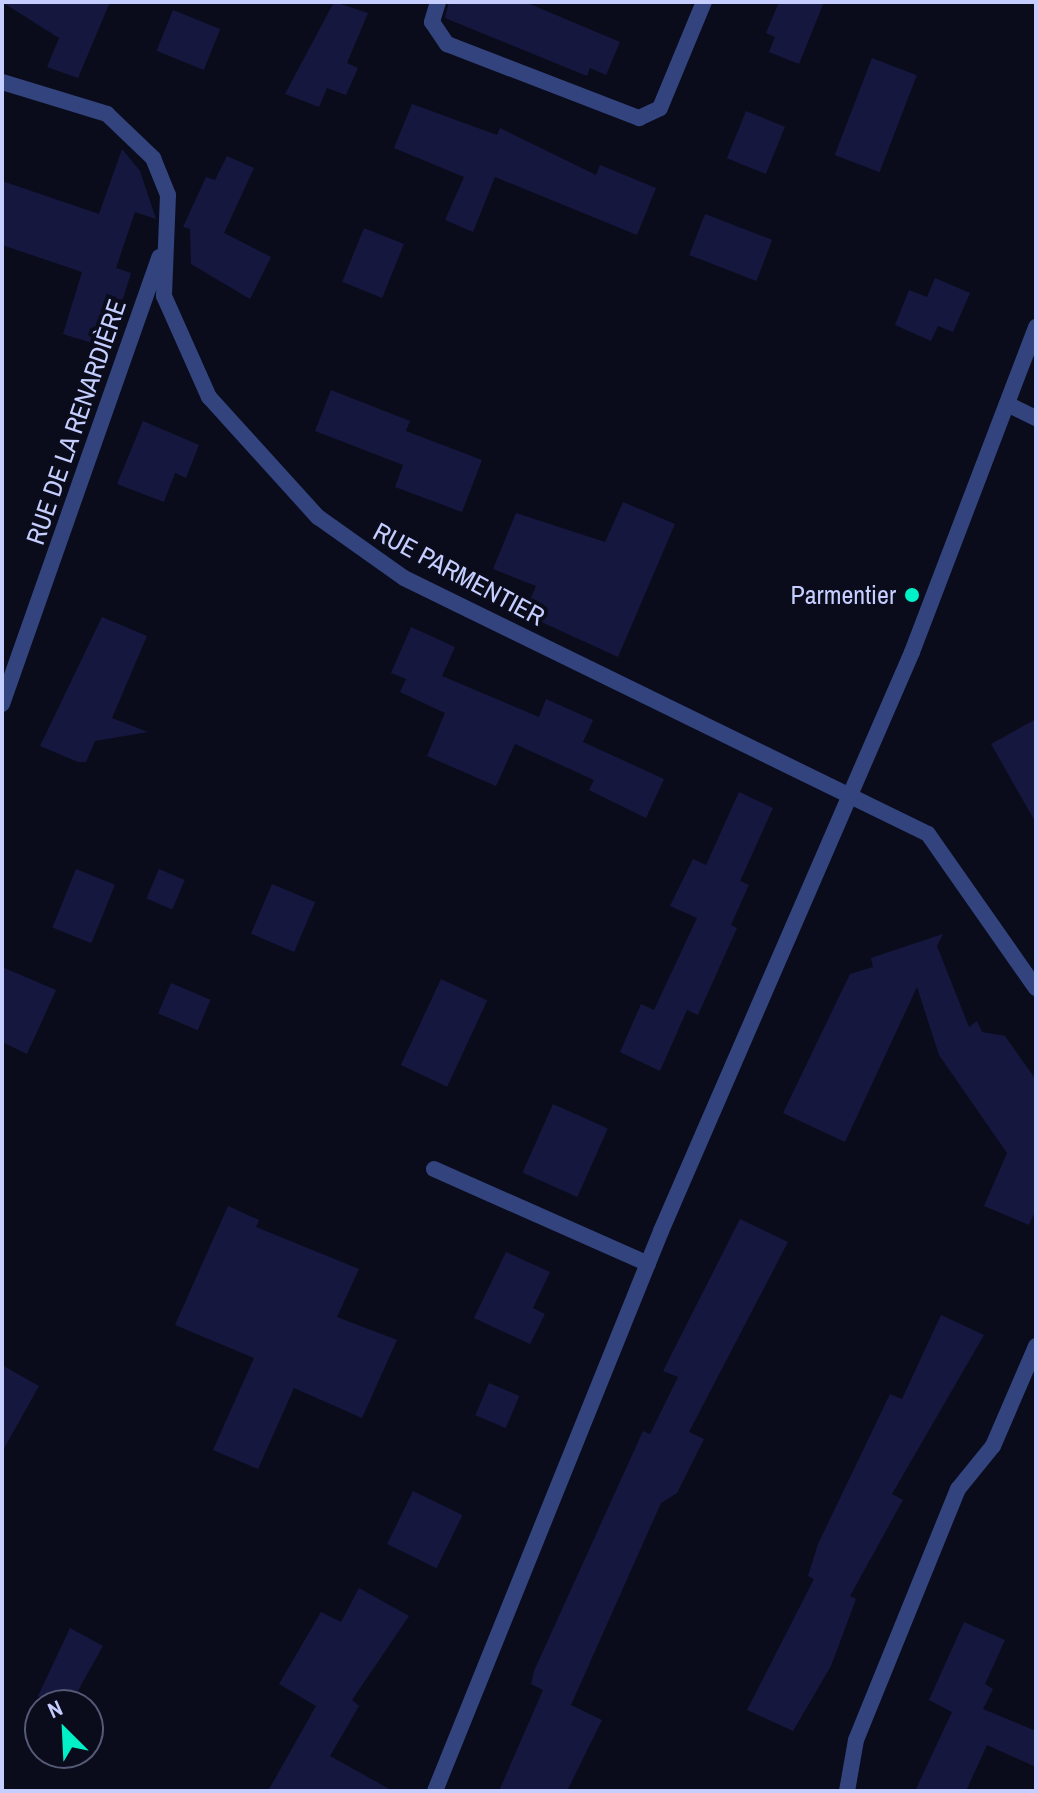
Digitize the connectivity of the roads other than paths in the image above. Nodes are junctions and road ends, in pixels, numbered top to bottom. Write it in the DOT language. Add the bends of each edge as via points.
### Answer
graph roads {
  1 [pos="438,2"];
  2 [pos="704,2"];
  3 [pos="2,82"];
  4 [pos="163,246"];
  5 [pos="1036,327"];
  6 [pos="1007,404"];
  7 [pos="1036,418"];
  8 [pos="2,704"];
  9 [pos="852,797"];
  10 [pos="1036,988"];
  11 [pos="434,1169"];
  12 [pos="648,1264"];
  13 [pos="1036,1346"];
  14 [pos="435,1791"];
  15 [pos="847,1791"];
  1 -- 2 [label="street" via="432,22 447,44 639,118 660,108"];
  3 -- 4 [label="street, RUE PARMENTIER" via="107,114 133,135 165,182"];
  4 -- 8 [label="street, RUE DE LA RENARDIÈRE"];
  4 -- 9 [label="street, RUE PARMENTIER" via="164,296 209,397 271,471 348,541 404,578"];
  5 -- 6 [label="street"];
  6 -- 7 [label="street"];
  6 -- 9 [label="street"];
  9 -- 10 [label="street, RUE PARMENTIER" via="940,846"];
  9 -- 12 [label="street"];
  11 -- 12 [label="street"];
  12 -- 14 [label="street"];
  13 -- 15 [label="street" via="993,1446 958,1489 856,1740"];
}
